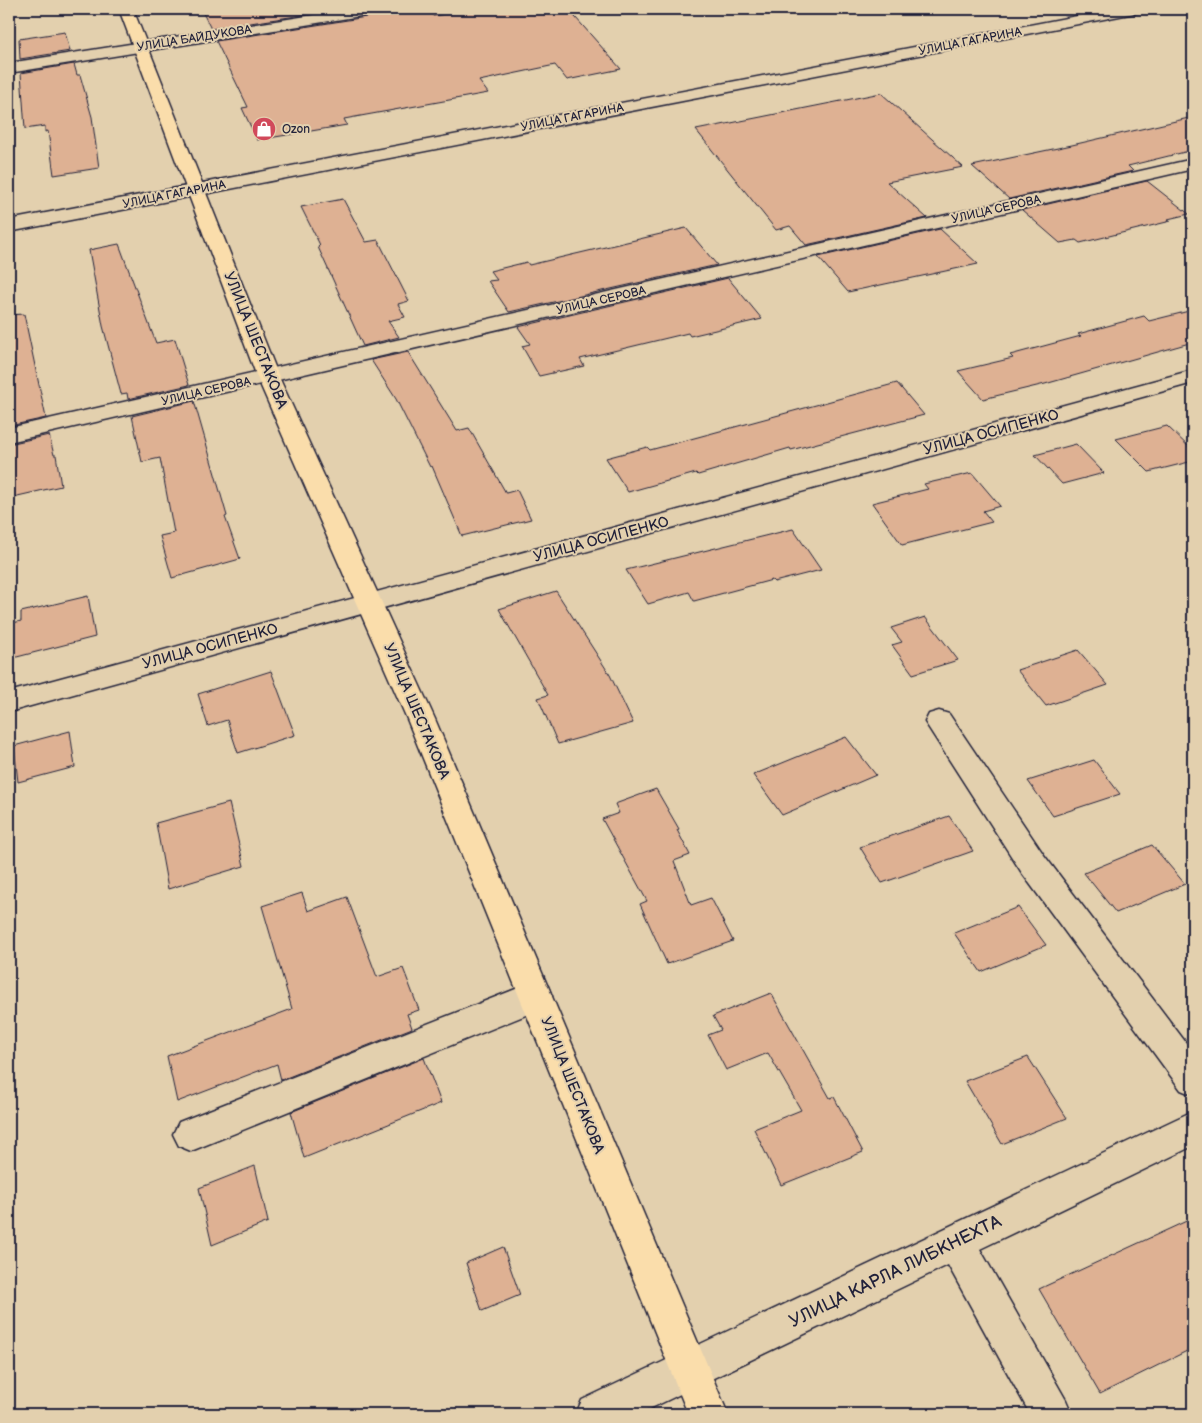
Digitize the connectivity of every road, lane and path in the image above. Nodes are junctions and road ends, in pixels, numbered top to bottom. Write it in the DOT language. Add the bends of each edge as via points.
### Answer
graph roads {
  1 [pos="126,9"];
  2 [pos="379,9"];
  3 [pos="1136,9"];
  4 [pos="141,46"];
  5 [pos="9,68"];
  6 [pos="1193,164"];
  7 [pos="197,190"];
  8 [pos="9,226"];
  9 [pos="1193,376"];
  10 [pos="268,377"];
  11 [pos="9,435"];
  12 [pos="370,602"];
  13 [pos="9,702"];
  14 [pos="939,722"];
  15 [pos="536,996"];
  16 [pos="1193,1079"];
  17 [pos="1193,1128"];
  18 [pos="191,1134"];
  19 [pos="956,1242"];
  20 [pos="690,1370"];
  21 [pos="596,1414"];
  22 [pos="708,1414"];
  23 [pos="1052,1414"];
  1 -- 4 [label="main road, УЛИЦА ШЕСТАКОВА"];
  2 -- 4 [label="street, УЛИЦА БАЙДУКОВА"];
  3 -- 7 [label="street, УЛИЦА ГАГАРИНА"];
  4 -- 5 [label="street, УЛИЦА БАЙДУКОВА"];
  4 -- 7 [label="main road, УЛИЦА ШЕСТАКОВА"];
  6 -- 10 [label="street, УЛИЦА СЕРОВА"];
  7 -- 8 [label="street, УЛИЦА ГАГАРИНА"];
  7 -- 10 [label="main road, УЛИЦА ШЕСТАКОВА"];
  9 -- 12 [label="street, УЛИЦА ОСИПЕНКО"];
  10 -- 11 [label="street, УЛИЦА СЕРОВА"];
  10 -- 12 [label="main road, УЛИЦА ШЕСТАКОВА"];
  12 -- 13 [label="street, УЛИЦА ОСИПЕНКО"];
  12 -- 15 [label="main road, УЛИЦА ШЕСТАКОВА"];
  14 -- 16 [label="street" via="1033,864"];
  15 -- 18 [label="street"];
  15 -- 20 [label="main road, УЛИЦА ШЕСТАКОВА"];
  17 -- 19 [label="street, УЛИЦА КАРЛА ЛИБКНЕХТА"];
  19 -- 20 [label="street, УЛИЦА КАРЛА ЛИБКНЕХТА"];
  19 -- 23 [label="street"];
  20 -- 21 [label="street, УЛИЦА КАРЛА ЛИБКНЕХТА"];
  20 -- 22 [label="main road, УЛИЦА ШЕСТАКОВА"];
}
